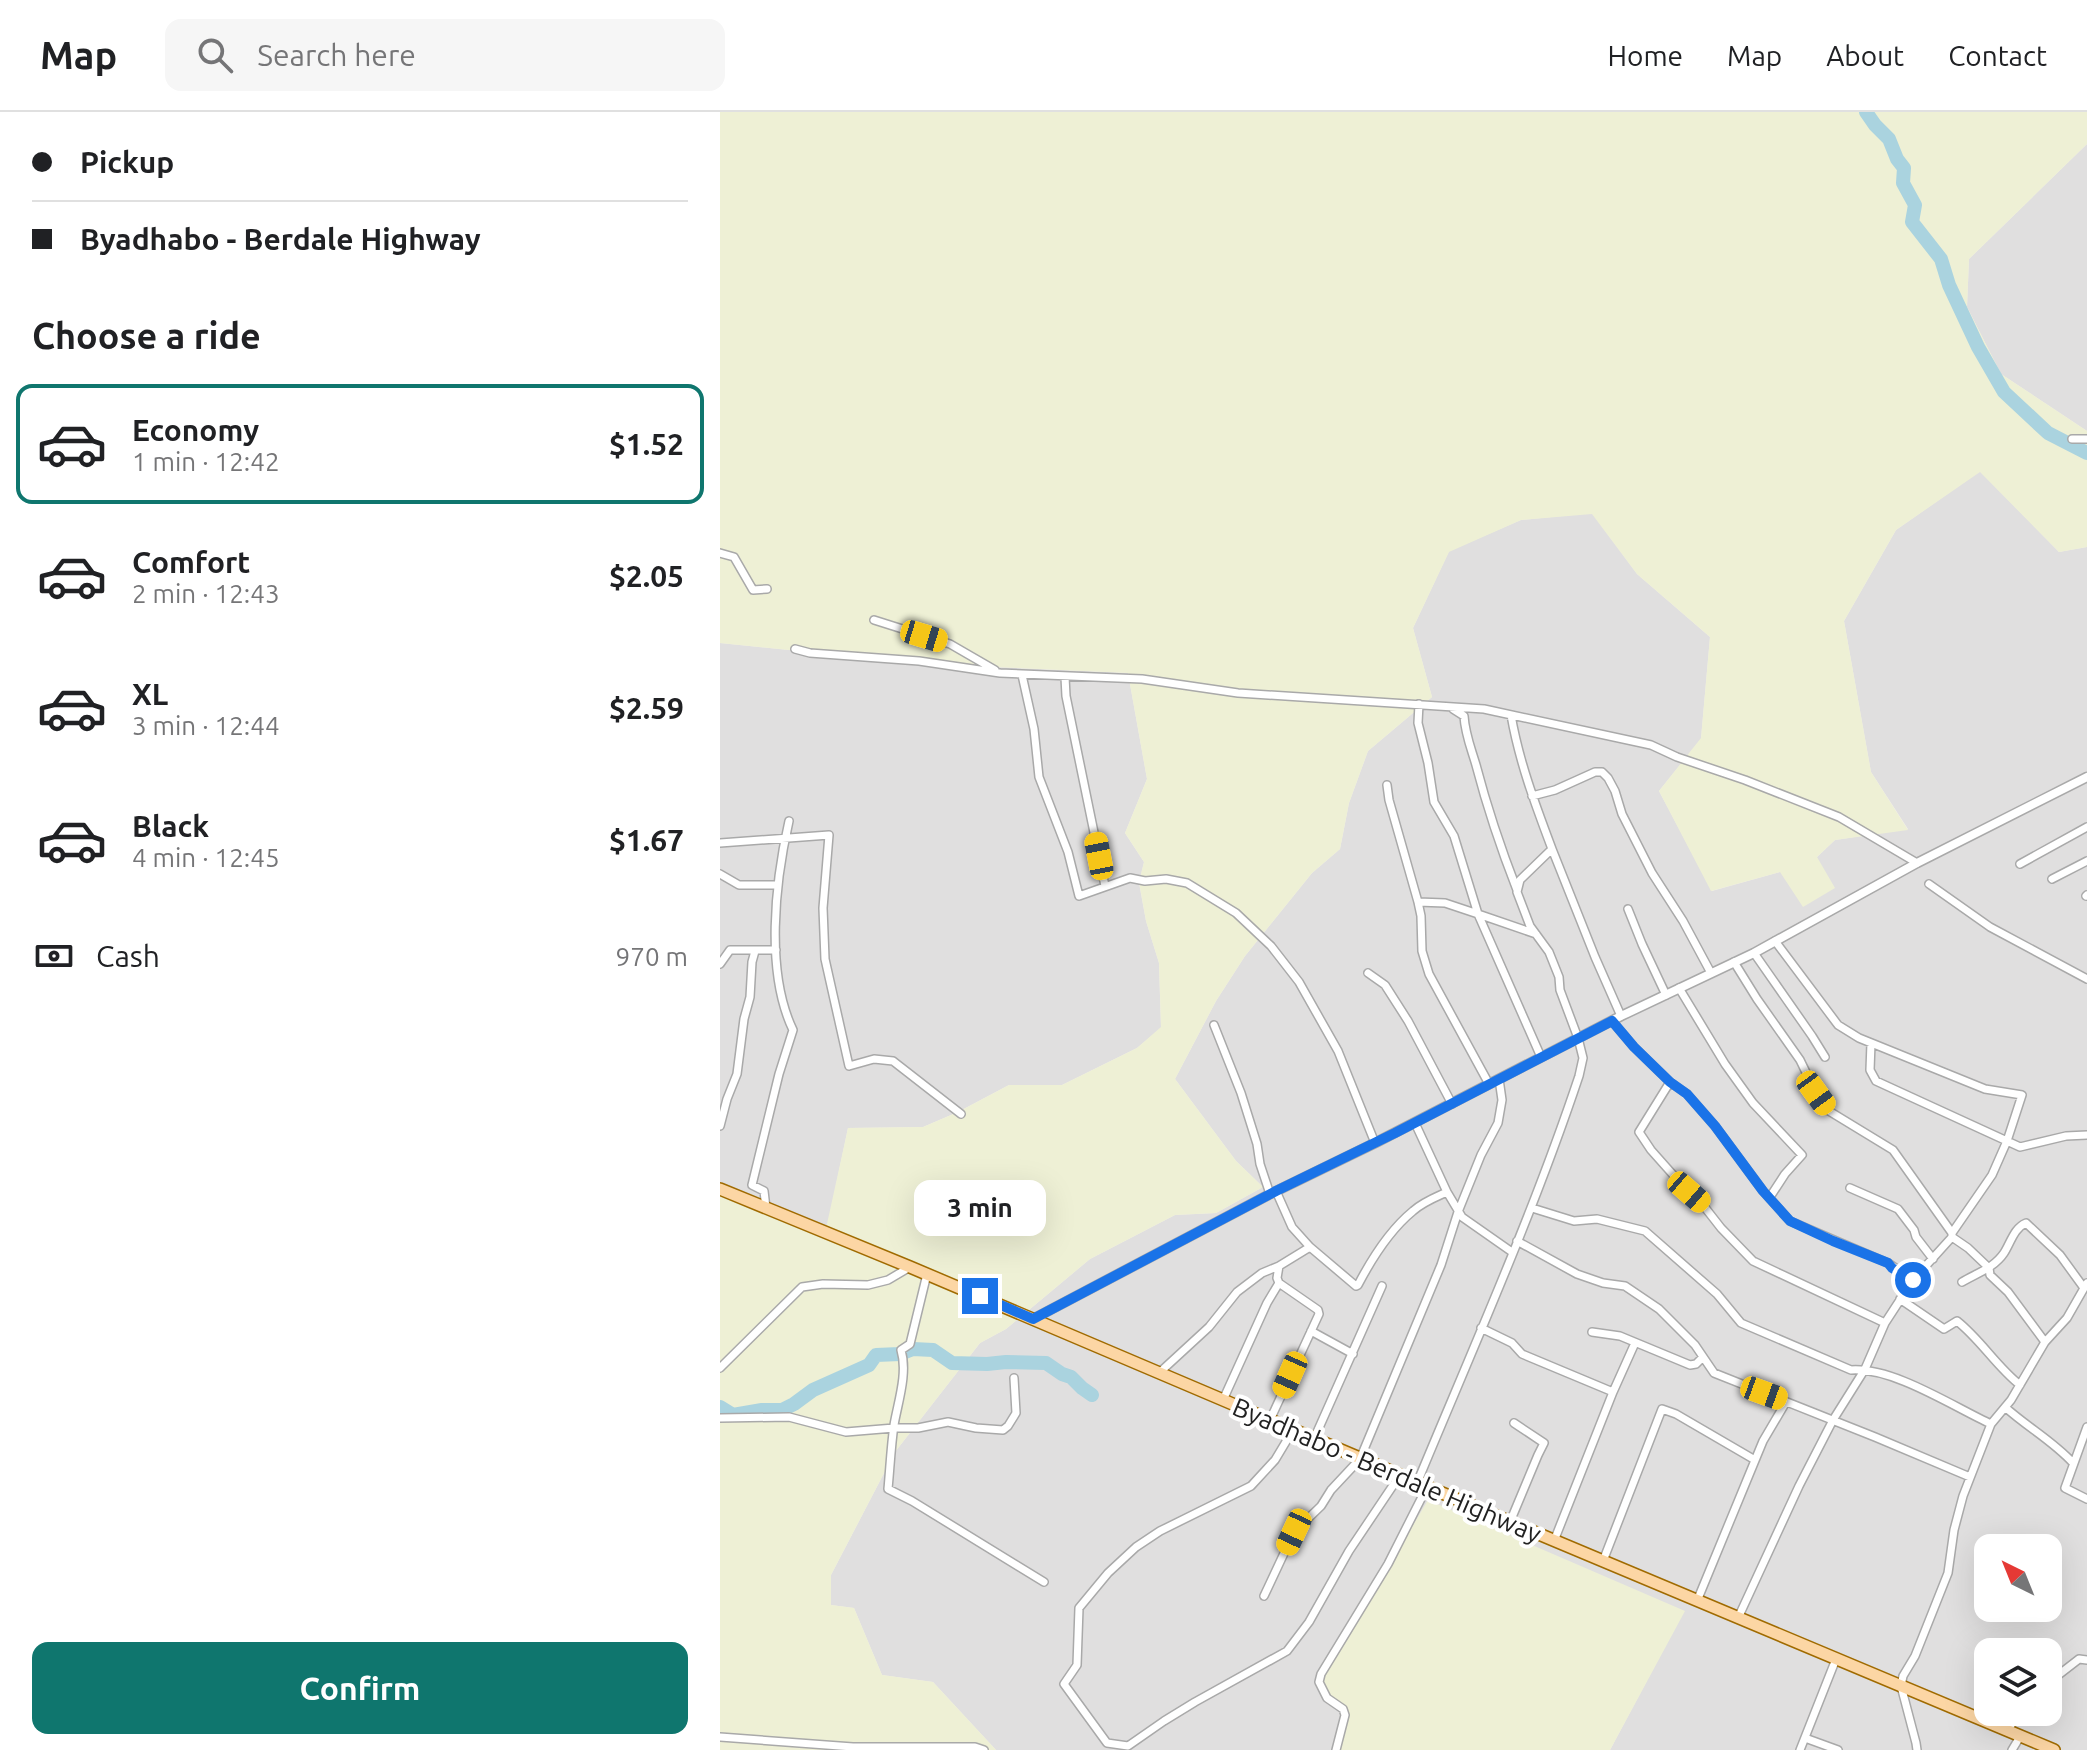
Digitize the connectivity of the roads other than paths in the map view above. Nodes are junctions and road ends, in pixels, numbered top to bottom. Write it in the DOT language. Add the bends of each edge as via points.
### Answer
graph roads {
  1 [pos="2072,439"];
  2 [pos="2087,439"];
  3 [pos="720,553"];
  4 [pos="767,589"];
  5 [pos="874,620"];
  6 [pos="795,649"];
  7 [pos="1000,673"];
  8 [pos="1022,675"];
  9 [pos="1065,677"];
  10 [pos="1419,704"];
  11 [pos="1450,707"];
  12 [pos="1511,715"];
  13 [pos="2087,777"];
  14 [pos="1387,785"];
  15 [pos="1532,796"];
  16 [pos="789,821"];
  17 [pos="2087,827"];
  18 [pos="785,838"];
  19 [pos="720,843"];
  20 [pos="1552,849"];
  21 [pos="2087,861"];
  22 [pos="1917,863"];
  23 [pos="2020,864"];
  24 [pos="720,874"];
  25 [pos="2052,879"];
  26 [pos="1929,884"];
  27 [pos="778,885"];
  28 [pos="1105,886"];
  29 [pos="1517,892"];
  30 [pos="1418,902"];
  31 [pos="1628,909"];
  32 [pos="1478,914"];
  33 [pos="1536,934"];
  34 [pos="1775,941"];
  35 [pos="776,950"];
  36 [pos="755,951"];
  37 [pos="1754,953"];
  38 [pos="1734,962"];
  39 [pos="720,964"];
  40 [pos="1368,973"];
  41 [pos="1711,973"];
  42 [pos="2087,979"];
  43 [pos="1679,988"];
  44 [pos="1666,995"];
  45 [pos="1617,1018"];
  46 [pos="1214,1025"];
  47 [pos="1578,1038"];
  48 [pos="1871,1043"];
  49 [pos="1541,1057"];
  50 [pos="1825,1057"];
  51 [pos="1499,1079"];
  52 [pos="1670,1082"];
  53 [pos="1489,1084"];
  54 [pos="1452,1104"];
  55 [pos="961,1114"];
  56 [pos="1415,1123"];
  57 [pos="720,1126"];
  58 [pos="2087,1135"];
  59 [pos="2007,1141"];
  60 [pos="1375,1143"];
  61 [pos="1850,1188"];
  62 [pos="720,1189"];
  63 [pos="1273,1192"];
  64 [pos="1447,1192"];
  65 [pos="1770,1197"];
  66 [pos="766,1208"];
  67 [pos="1532,1208"];
  68 [pos="1458,1212"];
  69 [pos="1952,1235"];
  70 [pos="1517,1241"];
  71 [pos="1310,1247"];
  72 [pos="1512,1252"];
  73 [pos="1933,1259"];
  74 [pos="1279,1266"];
  75 [pos="910,1267"];
  76 [pos="1989,1268"];
  77 [pos="927,1274"];
  78 [pos="1913,1280"];
  79 [pos="1962,1282"];
  80 [pos="1279,1283"];
  81 [pos="1382,1286"];
  82 [pos="2086,1286"];
  83 [pos="1900,1299"];
  84 [pos="1033,1319"];
  85 [pos="1885,1323"];
  86 [pos="1481,1328"];
  87 [pos="1311,1331"];
  88 [pos="1592,1332"];
  89 [pos="2045,1342"];
  90 [pos="1635,1343"];
  91 [pos="1353,1354"];
  92 [pos="1703,1357"];
  93 [pos="720,1368"];
  94 [pos="1865,1369"];
  95 [pos="1159,1373"];
  96 [pos="1014,1378"];
  97 [pos="2020,1385"];
  98 [pos="1613,1392"];
  99 [pos="1223,1400"];
  100 [pos="1786,1402"];
  101 [pos="2005,1407"];
  102 [pos="720,1418"];
  103 [pos="1270,1420"];
  104 [pos="1833,1420"];
  105 [pos="1514,1423"];
  106 [pos="1991,1424"];
  107 [pos="2087,1427"];
  108 [pos="894,1428"];
  109 [pos="1293,1430"];
  110 [pos="1314,1439"];
  111 [pos="1360,1459"];
  112 [pos="1755,1460"];
  113 [pos="2073,1463"];
  114 [pos="1400,1475"];
  115 [pos="1970,1477"];
  116 [pos="1422,1485"];
  117 [pos="2087,1499"];
  118 [pos="1510,1522"];
  119 [pos="1554,1541"];
  120 [pos="1603,1561"];
  121 [pos="1044,1582"];
  122 [pos="1264,1596"];
  123 [pos="1697,1601"];
  124 [pos="1738,1618"];
  125 [pos="1836,1659"];
  126 [pos="2087,1660"];
  127 [pos="2062,1672"];
  128 [pos="1901,1686"];
  129 [pos="2010,1726"];
  130 [pos="2007,1731"];
  131 [pos="2021,1735"];
  132 [pos="720,1737"];
  133 [pos="1805,1738"];
  134 [pos="984,1750"];
  135 [pos="1336,1750"];
  136 [pos="1800,1750"];
  137 [pos="1838,1750"];
  138 [pos="1917,1750"];
  139 [pos="2012,1750"];
  140 [pos="2054,1750"];
  1 -- 2 [label="street"];
  3 -- 4 [label="street" via="734,557 753,590"];
  5 -- 7 [label="street" via="950,644"];
  6 -- 7 [label="street"];
  7 -- 8 [label="street"];
  8 -- 9 [label="street"];
  8 -- 28 [label="street" via="1039,777 1079,896"];
  9 -- 10 [label="street"];
  9 -- 28 [label="street"];
  10 -- 11 [label="street"];
  10 -- 32 [label="street" via="1434,802 1454,836"];
  11 -- 12 [label="street"];
  11 -- 29 [label="street" via="1464,716"];
  12 -- 15 [label="street"];
  12 -- 22 [label="street" via="1651,745 1839,817"];
  13 -- 22 [label="street"];
  14 -- 30 [label="street"];
  15 -- 20 [label="street"];
  15 -- 41 [label="street" via="1602,772 1652,873"];
  16 -- 18 [label="street"];
  17 -- 23 [label="street"];
  18 -- 19 [label="street"];
  18 -- 27 [label="street"];
  18 -- 55 [label="street" via="829,835 825,959 849,1066 874,1059 893,1061"];
  20 -- 29 [label="street" via="1520,880"];
  20 -- 45 [label="street"];
  21 -- 25 [label="street"];
  22 -- 34 [label="street"];
  24 -- 27 [label="street" via="739,885"];
  26 -- 42 [label="street" via="1990,927"];
  27 -- 35 [label="street"];
  28 -- 60 [label="street" via="1130,878 1187,883 1248,924 1271,946 1317,1011"];
  29 -- 33 [label="street"];
  30 -- 32 [label="street" via="1445,903"];
  30 -- 53 [label="street" via="1429,974"];
  31 -- 44 [label="street"];
  32 -- 33 [label="street"];
  32 -- 49 [label="street"];
  33 -- 47 [label="street" via="1549,952"];
  34 -- 37 [label="street"];
  34 -- 48 [label="street" via="1838,1025"];
  35 -- 36 [label="street"];
  35 -- 66 [label="street" via="793,1030 752,1185 764,1191"];
  36 -- 39 [label="street" via="730,950"];
  36 -- 57 [label="street" via="737,1074"];
  37 -- 38 [label="street"];
  37 -- 50 [label="street"];
  38 -- 41 [label="street"];
  38 -- 69 [label="street" via="1829,1111 1893,1150"];
  40 -- 54 [label="street" via="1385,985"];
  41 -- 43 [label="street"];
  43 -- 44 [label="street"];
  43 -- 65 [label="street" via="1753,1103 1802,1155"];
  44 -- 45 [label="street"];
  45 -- 47 [label="street"];
  45 -- 52 [label="street" via="1634,1047"];
  46 -- 63 [label="street"];
  47 -- 49 [label="street"];
  47 -- 67 [label="street" via="1583,1058 1579,1076"];
  48 -- 59 [label="street" via="1870,1070 1876,1081"];
  48 -- 59 [label="street" via="1985,1089 2022,1095"];
  49 -- 51 [label="street"];
  51 -- 53 [label="street"];
  51 -- 68 [label="street" via="1498,1123"];
  52 -- 65 [label="street" via="1706,1115"];
  52 -- 85 [label="street" via="1639,1132 1675,1177 1753,1261"];
  53 -- 54 [label="street"];
  54 -- 56 [label="street"];
  56 -- 60 [label="street"];
  56 -- 64 [label="street"];
  58 -- 59 [label="street" via="2020,1147"];
  59 -- 69 [label="street" via="1992,1175"];
  60 -- 63 [label="street"];
  61 -- 73 [label="street" via="1898,1209"];
  62 -- 66 [label="main road, Byadhabo - Berdale Highway"];
  63 -- 71 [label="street"];
  63 -- 84 [label="street"];
  64 -- 68 [label="street"];
  64 -- 71 [label="street" via="1413,1210 1356,1286"];
  65 -- 78 [label="street" via="1790,1221 1888,1263"];
  66 -- 75 [label="main road, Byadhabo - Berdale Highway"];
  67 -- 70 [label="street"];
  67 -- 94 [label="street" via="1574,1221 1597,1219 1645,1231 1717,1294 1741,1323 1851,1370"];
  68 -- 72 [label="street"];
  68 -- 111 [label="street"];
  69 -- 73 [label="street"];
  69 -- 76 [label="street"];
  70 -- 72 [label="street"];
  70 -- 92 [label="street" via="1577,1274 1625,1286 1659,1309"];
  71 -- 74 [label="street"];
  72 -- 86 [label="street"];
  73 -- 78 [label="street"];
  74 -- 80 [label="street"];
  74 -- 95 [label="street" via="1237,1292 1209,1327"];
  75 -- 77 [label="main road, Byadhabo - Berdale Highway"];
  75 -- 93 [label="street" via="868,1285 802,1287"];
  76 -- 79 [label="street"];
  76 -- 82 [label="street" via="2026,1223"];
  76 -- 89 [label="street"];
  77 -- 84 [label="main road, Byadhabo - Berdale Highway"];
  77 -- 108 [label="street" via="910,1344 902,1353"];
  78 -- 83 [label="street"];
  80 -- 87 [label="street" via="1318,1310"];
  80 -- 99 [label="street"];
  81 -- 91 [label="street"];
  82 -- 89 [label="street"];
  83 -- 85 [label="street"];
  83 -- 97 [label="street" via="1944,1329 1957,1321"];
  84 -- 95 [label="main road, Byadhabo - Berdale Highway"];
  85 -- 94 [label="street"];
  86 -- 98 [label="street" via="1522,1354"];
  86 -- 116 [label="street"];
  87 -- 91 [label="street"];
  87 -- 103 [label="street"];
  88 -- 90 [label="street"];
  89 -- 97 [label="street"];
  90 -- 92 [label="street" via="1690,1365"];
  90 -- 98 [label="street"];
  91 -- 110 [label="street"];
  92 -- 100 [label="street" via="1714,1373"];
  94 -- 104 [label="street"];
  94 -- 106 [label="street"];
  95 -- 99 [label="main road, Byadhabo - Berdale Highway"];
  96 -- 108 [label="street" via="1016,1413 1003,1430 948,1422"];
  97 -- 101 [label="street"];
  98 -- 119 [label="street"];
  99 -- 103 [label="main road, Byadhabo - Berdale Highway"];
  100 -- 104 [label="street"];
  100 -- 112 [label="street"];
  101 -- 106 [label="street"];
  101 -- 113 [label="street"];
  102 -- 108 [label="street" via="789,1417 846,1432"];
  103 -- 109 [label="main road, Byadhabo - Berdale Highway"];
  104 -- 115 [label="street"];
  104 -- 124 [label="street"];
  105 -- 118 [label="street" via="1544,1443"];
  106 -- 115 [label="street"];
  107 -- 113 [label="street"];
  108 -- 121 [label="street" via="888,1489"];
  109 -- 110 [label="main road, Byadhabo - Berdale Highway"];
  109 -- 114 [label="street" via="1251,1486 1148,1539 1108,1573 1079,1608 1077,1665 1064,1684 1107,1743 1128,1746 1287,1651"];
  110 -- 111 [label="main road, Byadhabo - Berdale Highway"];
  111 -- 114 [label="main road, Byadhabo - Berdale Highway"];
  111 -- 122 [label="street" via="1294,1532"];
  112 -- 120 [label="street" via="1662,1409"];
  112 -- 123 [label="street"];
  113 -- 117 [label="street" via="2065,1488"];
  114 -- 116 [label="main road, Byadhabo - Berdale Highway"];
  115 -- 128 [label="street" via="1948,1573"];
  116 -- 118 [label="main road, Byadhabo - Berdale Highway"];
  116 -- 135 [label="street" via="1388,1564 1321,1674 1327,1698 1345,1715"];
  118 -- 119 [label="main road, Byadhabo - Berdale Highway"];
  119 -- 120 [label="main road, Byadhabo - Berdale Highway"];
  120 -- 123 [label="main road, Byadhabo - Berdale Highway"];
  123 -- 124 [label="main road, Byadhabo - Berdale Highway"];
  124 -- 125 [label="main road, Byadhabo - Berdale Highway"];
  125 -- 128 [label="main road, Byadhabo - Berdale Highway"];
  125 -- 133 [label="street"];
  126 -- 127 [label="street" via="2079,1659"];
  128 -- 130 [label="main road, Byadhabo - Berdale Highway"];
  128 -- 138 [label="street"];
  129 -- 130 [label="street"];
  130 -- 131 [label="main road, Byadhabo - Berdale Highway"];
  131 -- 139 [label="street"];
  131 -- 140 [label="main road, Byadhabo - Berdale Highway"];
  132 -- 134 [label="street"];
  133 -- 136 [label="street"];
  133 -- 137 [label="street"];
}
